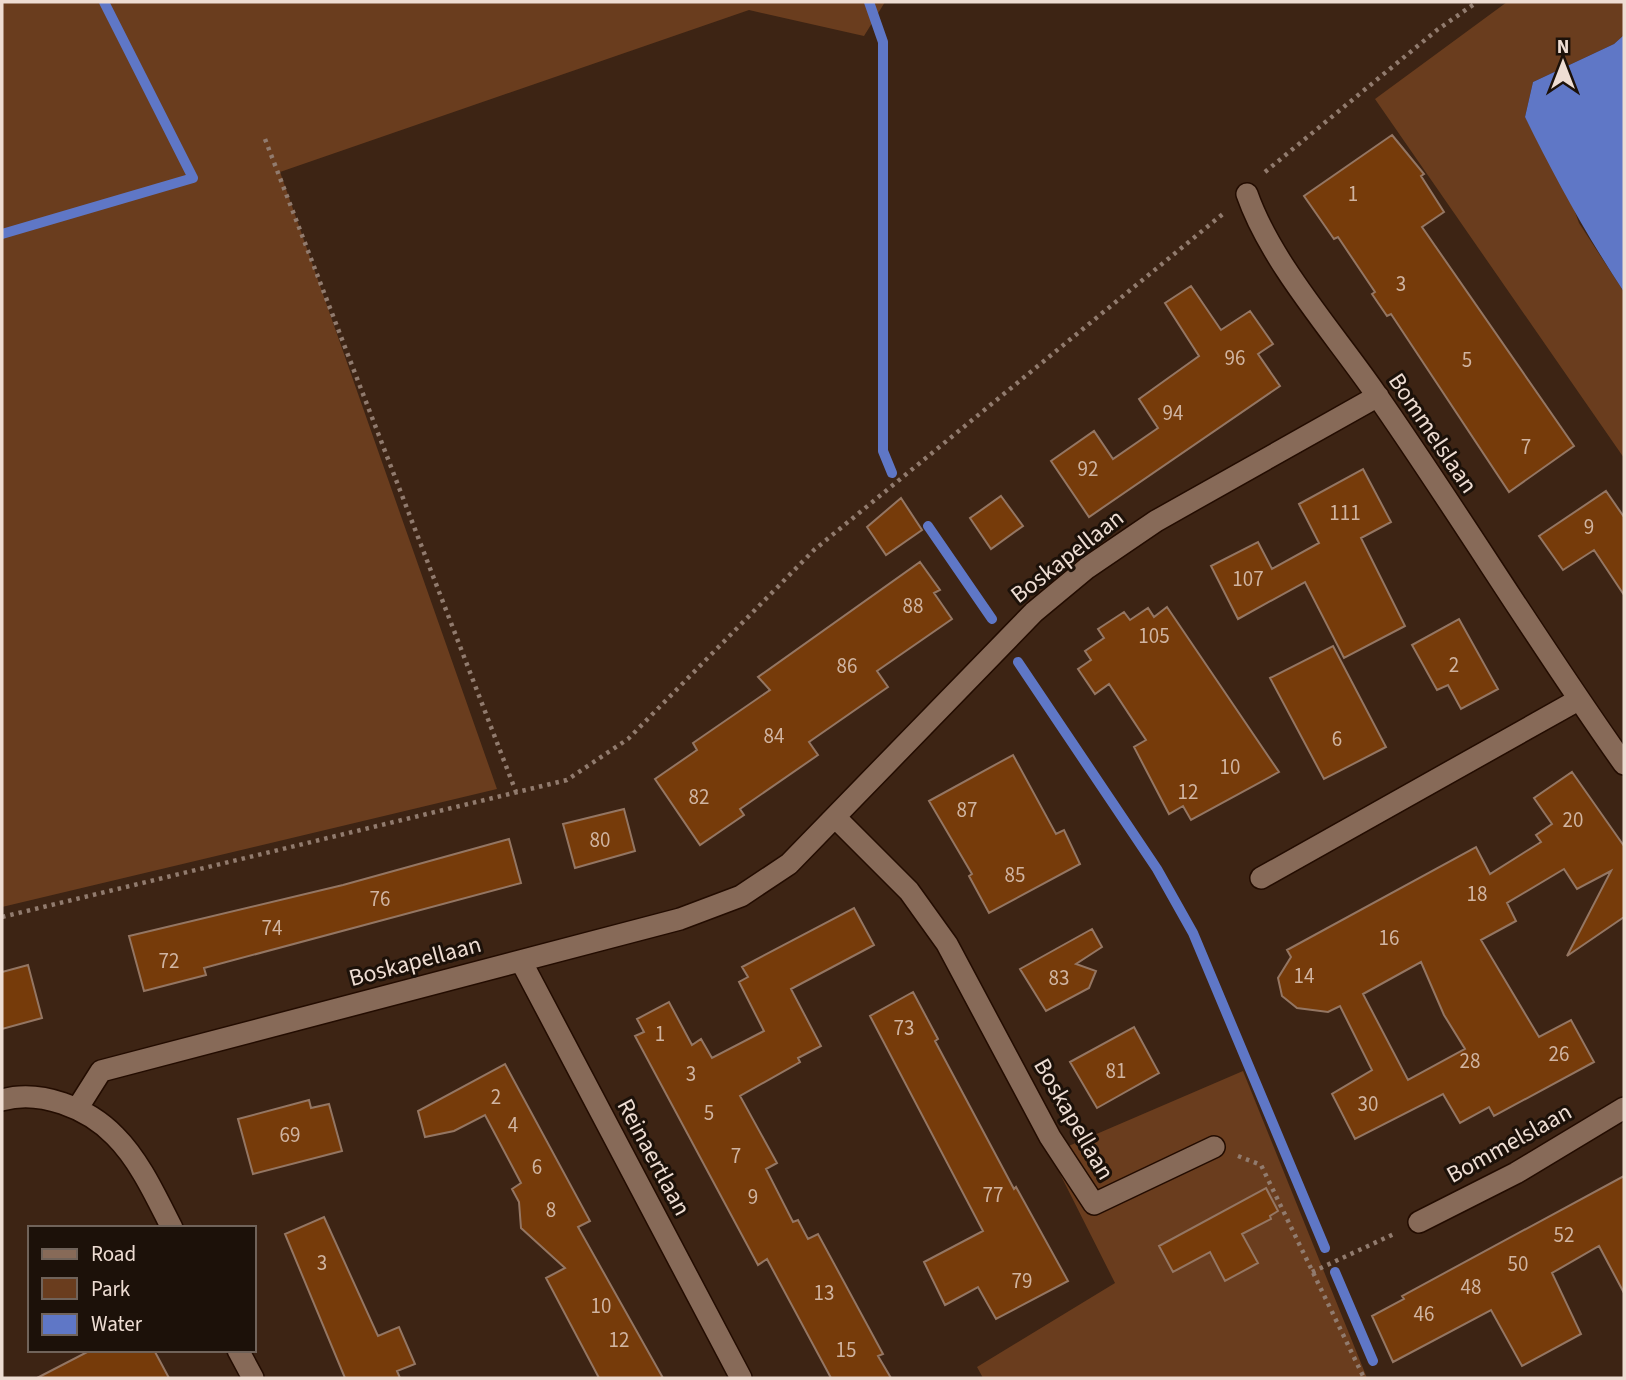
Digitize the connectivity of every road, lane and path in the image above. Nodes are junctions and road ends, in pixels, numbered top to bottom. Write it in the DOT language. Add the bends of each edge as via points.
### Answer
graph roads {
  1 [pos="1477,2"];
  2 [pos="265,139"];
  3 [pos="1247,194"];
  4 [pos="1378,396"];
  5 [pos="1578,700"];
  6 [pos="1624,764"];
  7 [pos="516,792"];
  8 [pos="836,818"];
  9 [pos="1261,878"];
  10 [pos="2,917"];
  11 [pos="521,961"];
  12 [pos="2,1100"];
  13 [pos="1624,1108"];
  14 [pos="78,1109"];
  15 [pos="1214,1147"];
  16 [pos="1419,1222"];
  17 [pos="171,1226"];
  18 [pos="1311,1272"];
  19 [pos="239,1352"];
  20 [pos="253,1378"];
  21 [pos="741,1378"];
  22 [pos="1364,1378"];
  1 -- 3 [label="path" via="1264,172"];
  2 -- 7 [label="path"];
  3 -- 4 [label="street, Bommelslaan" via="1269,241"];
  3 -- 7 [label="path" via="814,550 628,739 567,780"];
  4 -- 5 [label="street, Bommelslaan"];
  4 -- 8 [label="street, Boskapellaan" via="1156,521 1087,568 1034,612"];
  5 -- 6 [label="street, Bommelslaan"];
  5 -- 9 [label="street"];
  7 -- 10 [label="path"];
  8 -- 11 [label="street, Boskapellaan" via="789,864 741,896 680,919"];
  8 -- 15 [label="street, Boskapellaan" via="909,891 947,944 1050,1137 1094,1204"];
  11 -- 14 [label="street, Boskapellaan" via="101,1071"];
  11 -- 21 [label="street, Reinaertlaan"];
  12 -- 14 [label="street" via="41,1097"];
  13 -- 16 [label="street, Bommelslaan" via="1517,1173"];
  14 -- 17 [label="street" via="115,1136 149,1184"];
  15 -- 18 [label="path" via="1261,1165"];
  16 -- 18 [label="path"];
  18 -- 22 [label="path"];
  19 -- 20 [label="street"];
}
